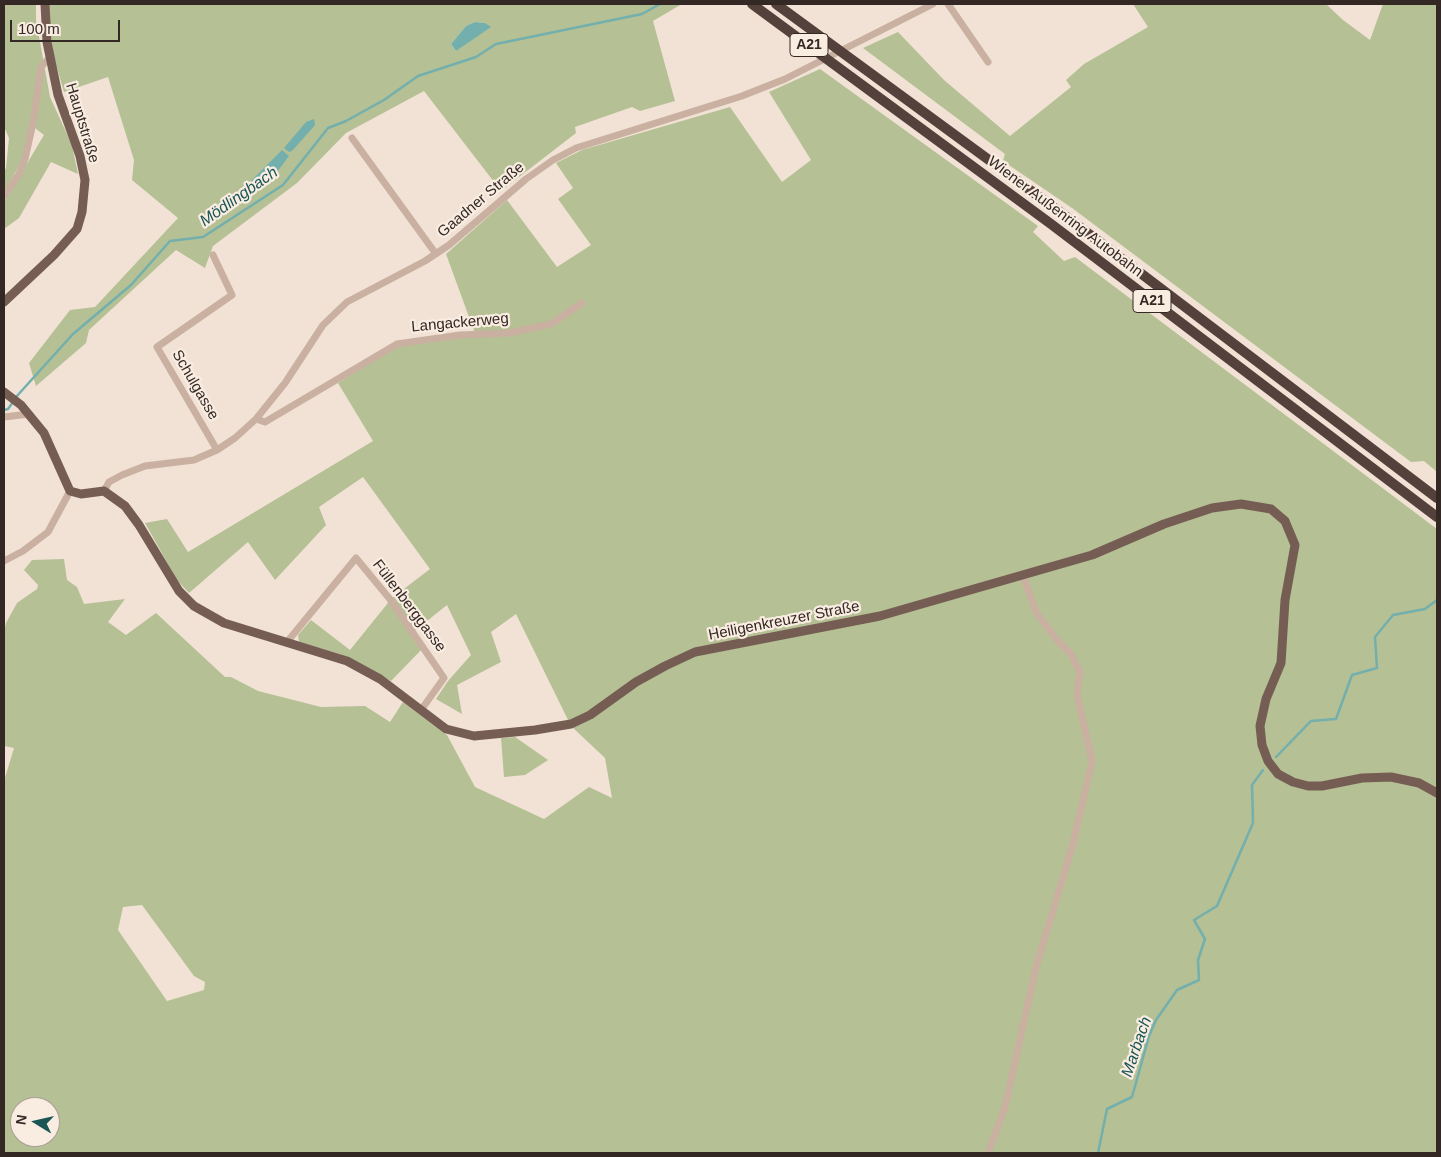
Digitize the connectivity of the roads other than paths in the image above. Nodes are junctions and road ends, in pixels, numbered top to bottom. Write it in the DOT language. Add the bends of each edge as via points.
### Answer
graph roads {
  1 [pos="45,4"];
  2 [pos="752,4"];
  3 [pos="776,4"];
  4 [pos="933,4"];
  5 [pos="948,4"];
  6 [pos="50,57"];
  7 [pos="988,62"];
  8 [pos="352,138"];
  9 [pos="4,196"];
  10 [pos="436,254"];
  11 [pos="213,255"];
  12 [pos="4,302"];
  13 [pos="582,303"];
  14 [pos="7,394"];
  15 [pos="29,414"];
  16 [pos="4,417"];
  17 [pos="256,419"];
  18 [pos="217,450"];
  19 [pos="70,491"];
  20 [pos="104,491"];
  21 [pos="1437,498"];
  22 [pos="1437,516"];
  23 [pos="4,561"];
  24 [pos="1023,576"];
  25 [pos="287,642"];
  26 [pos="421,710"];
  27 [pos="1437,793"];
  28 [pos="988,1153"];
  1 -- 6 [label="main road, Hauptstraße"];
  2 -- 22 [label="highway, Wiener Außenring Autobahn / A21"];
  3 -- 21 [label="highway, Wiener Außenring Autobahn / A21" via="1060,212"];
  4 -- 10 [label="street, Gaadner Straße" via="785,79 742,96 576,148 526,179"];
  5 -- 7 [label="street"];
  6 -- 9 [label="street" via="41,67 25,159"];
  6 -- 12 [label="main road, Hauptstraße" via="58,95 80,156 85,180 82,212 76,229 54,255"];
  8 -- 10 [label="street"];
  10 -- 17 [label="street, Gaadner Straße" via="347,302 323,325 285,383"];
  11 -- 18 [label="street, Schulgasse" via="232,295 157,347"];
  13 -- 17 [label="street, Langackerweg" via="551,324 510,334 460,335 397,344 265,422"];
  14 -- 15 [label="main road"];
  15 -- 16 [label="street"];
  15 -- 19 [label="main road" via="44,433"];
  17 -- 18 [label="street, Gaadner Straße"];
  18 -- 20 [label="street, Gaadner Straße" via="194,460 145,466 109,482"];
  19 -- 20 [label="main road" via="81,494"];
  19 -- 23 [label="street" via="48,532"];
  20 -- 25 [label="main road, Heiligenkreuzer Straße" via="114,496 133,516 179,590 194,606 224,623"];
  24 -- 26 [label="main road, Heiligenkreuzer Straße" via="880,616 695,652 636,682 590,715 571,724 474,736 446,729"];
  24 -- 27 [label="main road, Heiligenkreuzer Straße" via="1092,555 1164,524 1212,508 1242,504 1271,509 1285,521 1295,545 1285,600 1281,663 1266,700 1260,726 1268,761 1278,774 1308,786 1391,777 1419,783"];
  24 -- 28 [label="street" via="1036,612 1071,654 1080,672 1077,694 1092,760 1073,844 1036,967 1005,1107"];
  25 -- 26 [label="main road, Heiligenkreuzer Straße" via="363,669"];
  25 -- 26 [label="street, Füllenberggasse" via="356,558 390,598 444,678"];
}
